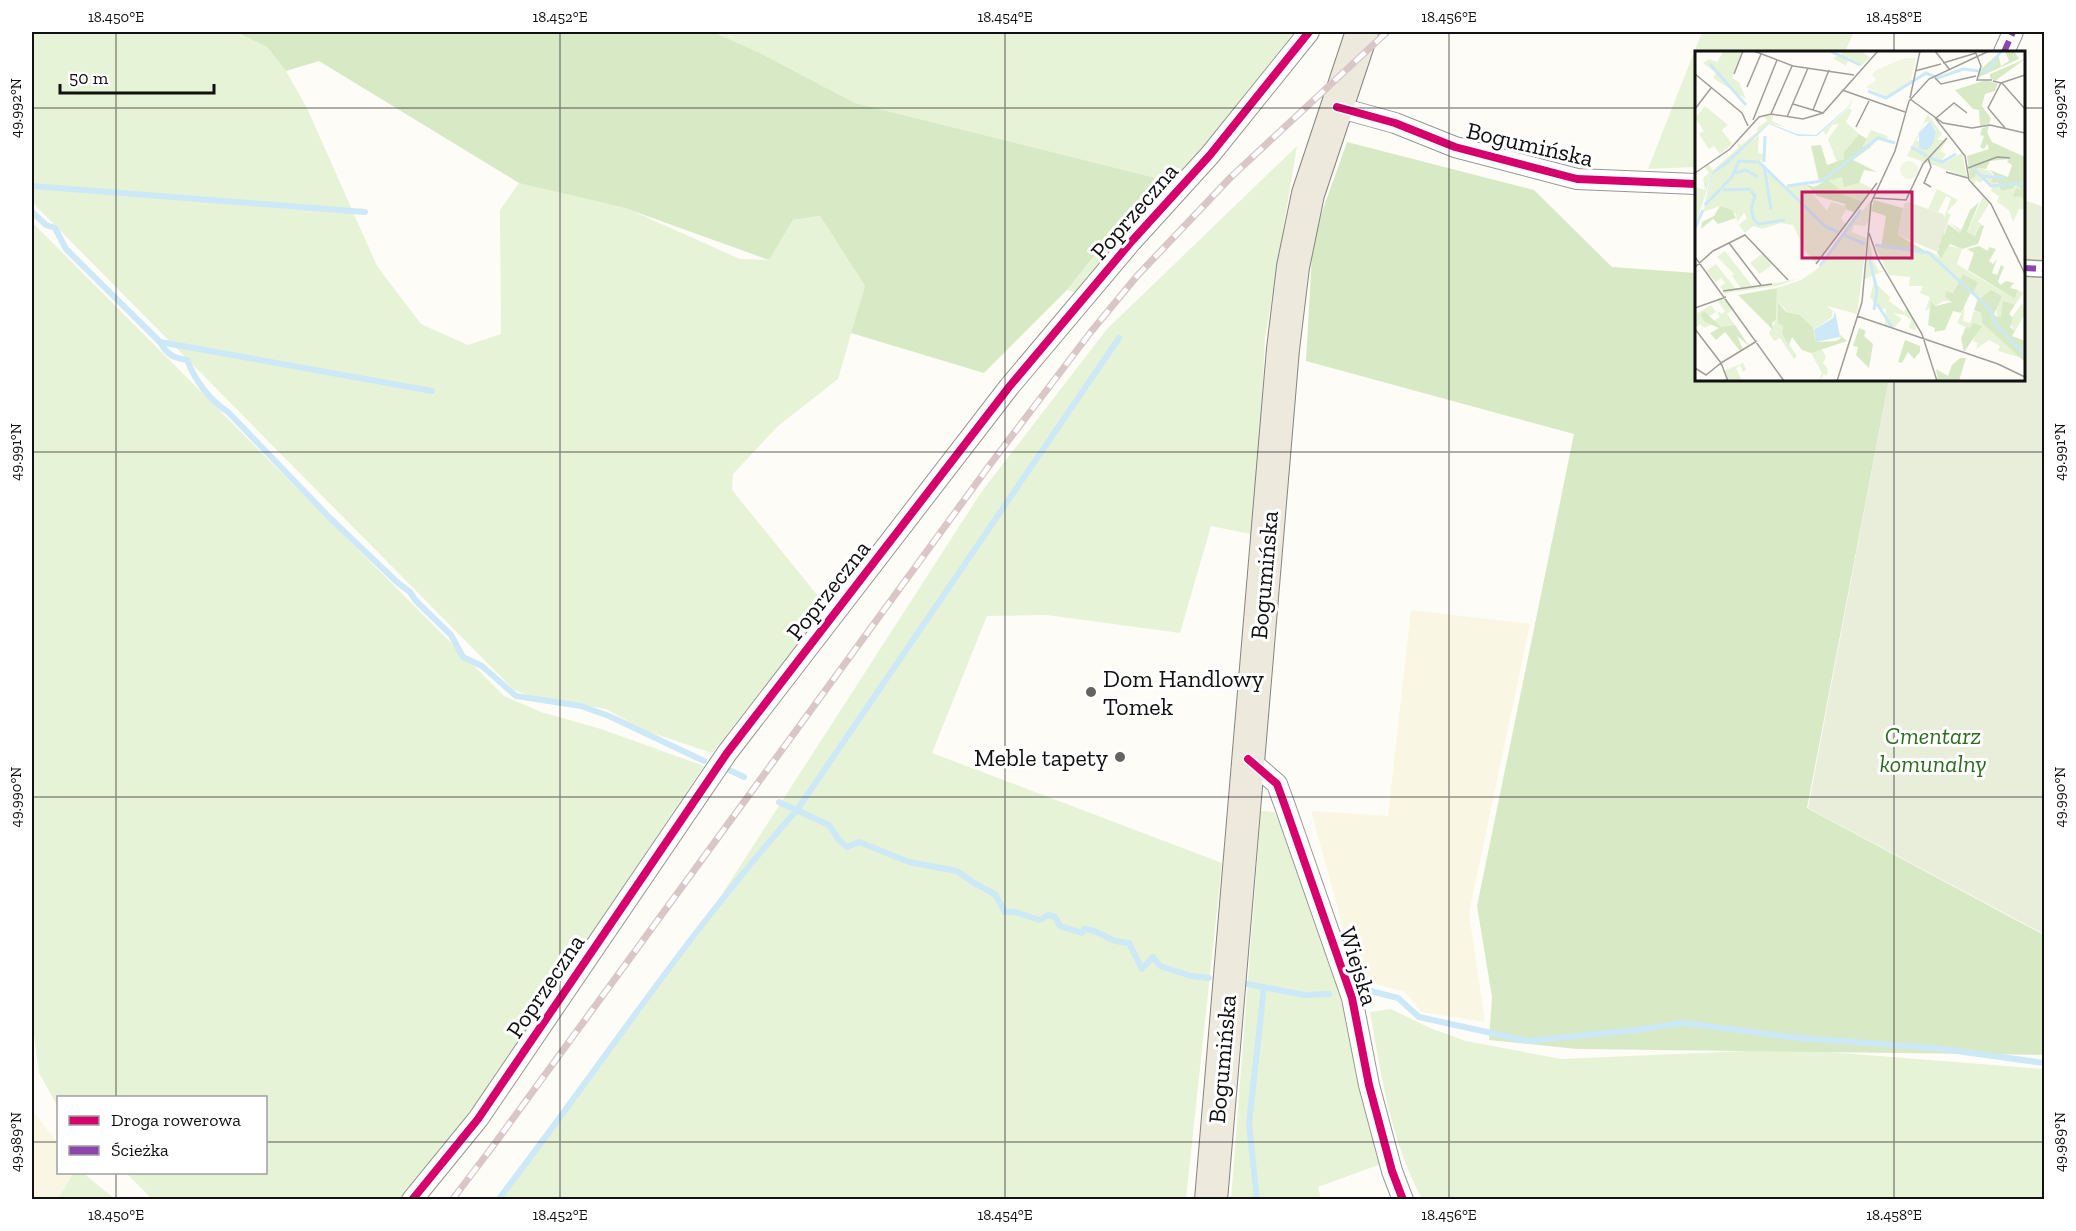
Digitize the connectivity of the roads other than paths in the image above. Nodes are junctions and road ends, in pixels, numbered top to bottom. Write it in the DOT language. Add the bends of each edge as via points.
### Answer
graph roads {
  1 [pos="1309,32"];
  2 [pos="1362,32"];
  3 [pos="2013,32"];
  4 [pos="2004,51"];
  5 [pos="1336,107"];
  6 [pos="1695,184"];
  7 [pos="2025,268"];
  8 [pos="2044,269"];
  9 [pos="1248,759"];
  10 [pos="412,1200"];
  11 [pos="1211,1200"];
  12 [pos="1403,1200"];
  1 -- 10 [label="street, Poprzeczna" via="1210,155 1131,242 1010,387 734,744 478,1119"];
  2 -- 5 [label="main road, Bogumińska"];
  3 -- 4 [label="street"];
  5 -- 6 [label="street, Bogumińska" via="1395,123 1455,147 1577,179"];
  5 -- 9 [label="main road, Bogumińska" via="1308,194 1293,267"];
  7 -- 8 [label="street"];
  9 -- 11 [label="main road, Bogumińska"];
  9 -- 12 [label="street, Wiejska" via="1277,784 1285,806 1352,998 1369,1085"];
}
